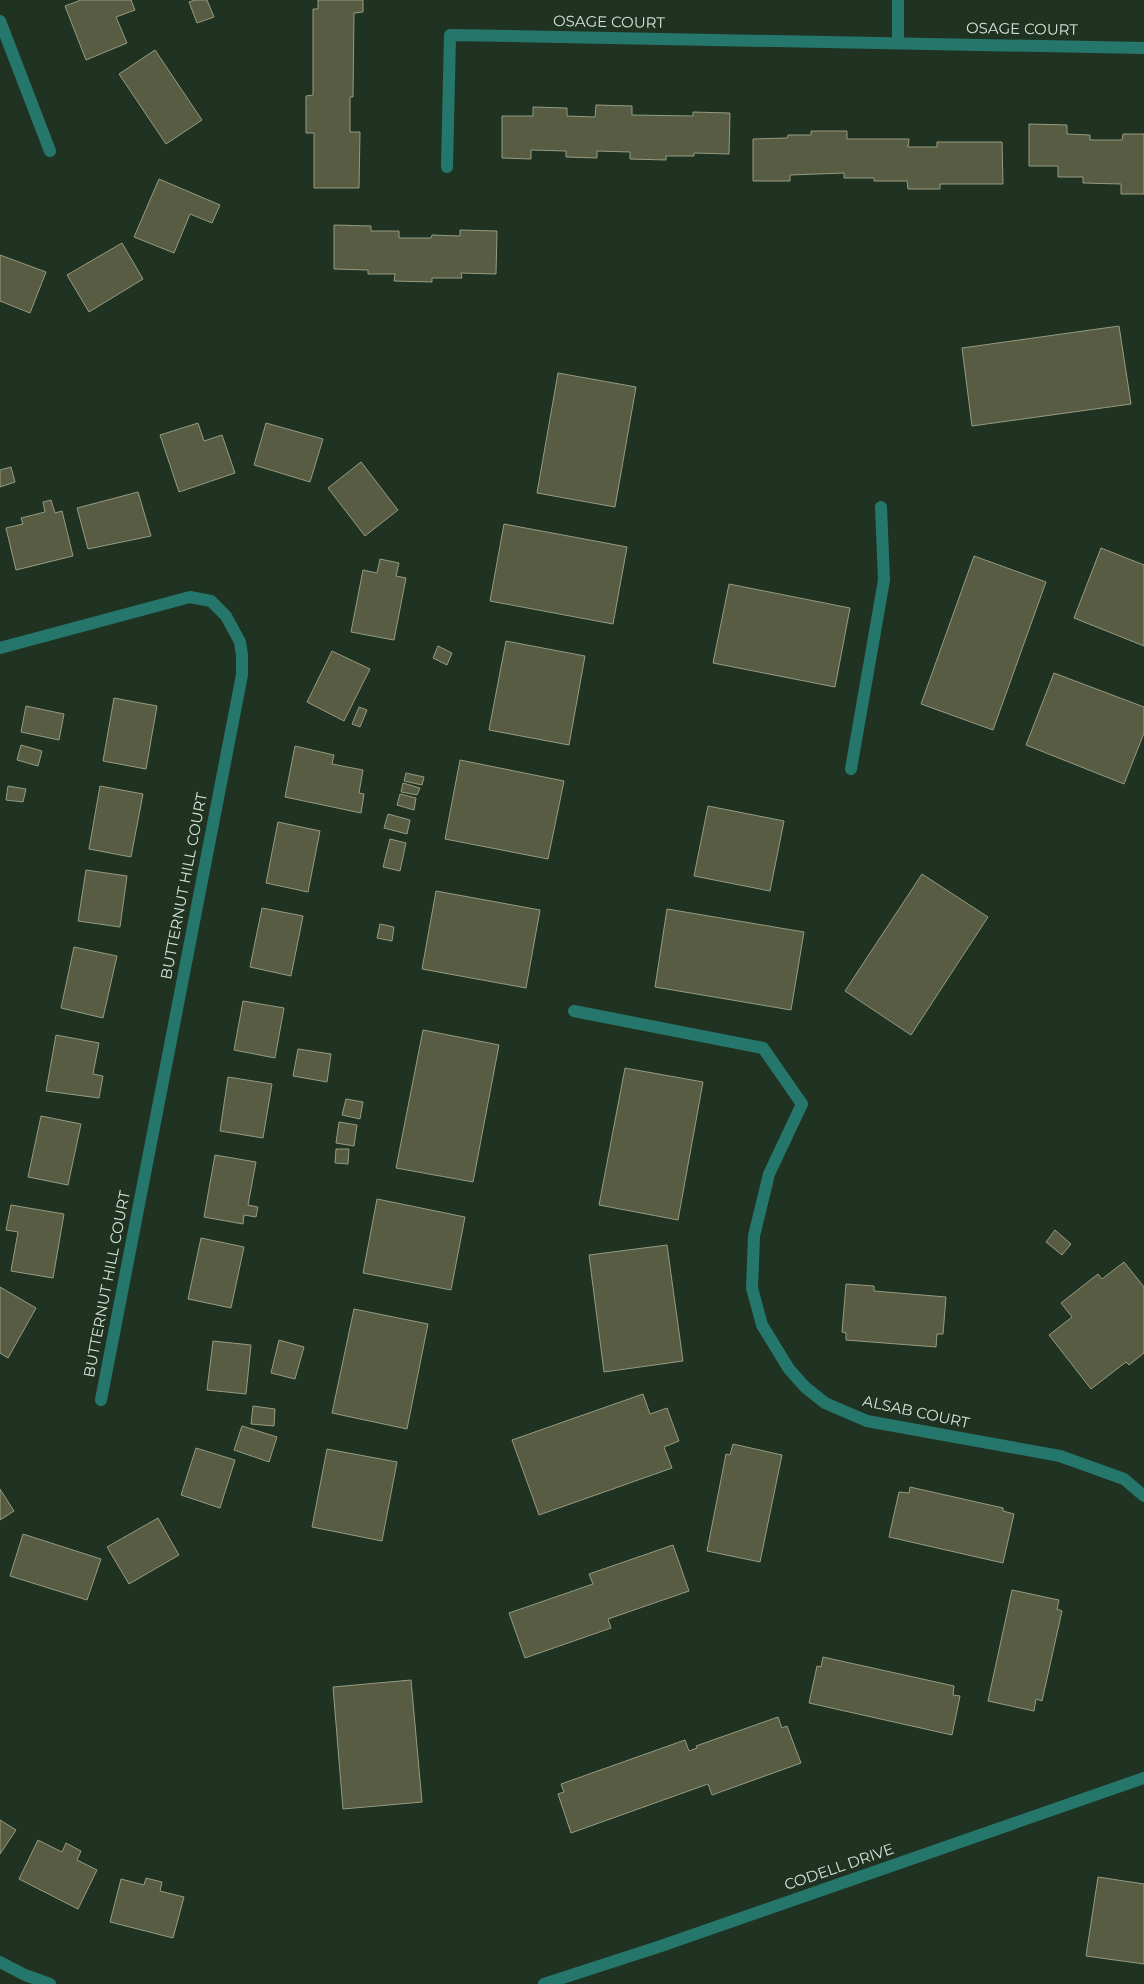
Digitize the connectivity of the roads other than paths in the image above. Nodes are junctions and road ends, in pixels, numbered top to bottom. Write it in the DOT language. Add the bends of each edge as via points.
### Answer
graph roads {
  1 [pos="898,0"];
  2 [pos="0,21"];
  3 [pos="898,43"];
  4 [pos="1144,48"];
  5 [pos="50,151"];
  6 [pos="447,167"];
  7 [pos="881,507"];
  8 [pos="0,648"];
  9 [pos="851,769"];
  10 [pos="574,1011"];
  11 [pos="101,1400"];
  12 [pos="1143,1494"];
  13 [pos="1144,1778"];
  14 [pos="0,1962"];
  15 [pos="50,1984"];
  16 [pos="544,1984"];
  1 -- 3 [label="street"];
  2 -- 5 [label="street"];
  3 -- 4 [label="street, OSAGE COURT"];
  3 -- 6 [label="street, OSAGE COURT" via="450,35"];
  7 -- 9 [label="street" via="884,580"];
  8 -- 11 [label="street, BUTTERNUT HILL COURT" via="190,597 211,601 226,616 240,642 242,654 242,675"];
  10 -- 12 [label="street, ALSAB COURT" via="763,1048 802,1104 769,1174 754,1236 752,1288 762,1325 789,1369 805,1387 824,1403 867,1421 1060,1456 1124,1479"];
  13 -- 16 [label="street, CODELL DRIVE"];
  14 -- 15 [label="street"];
}
